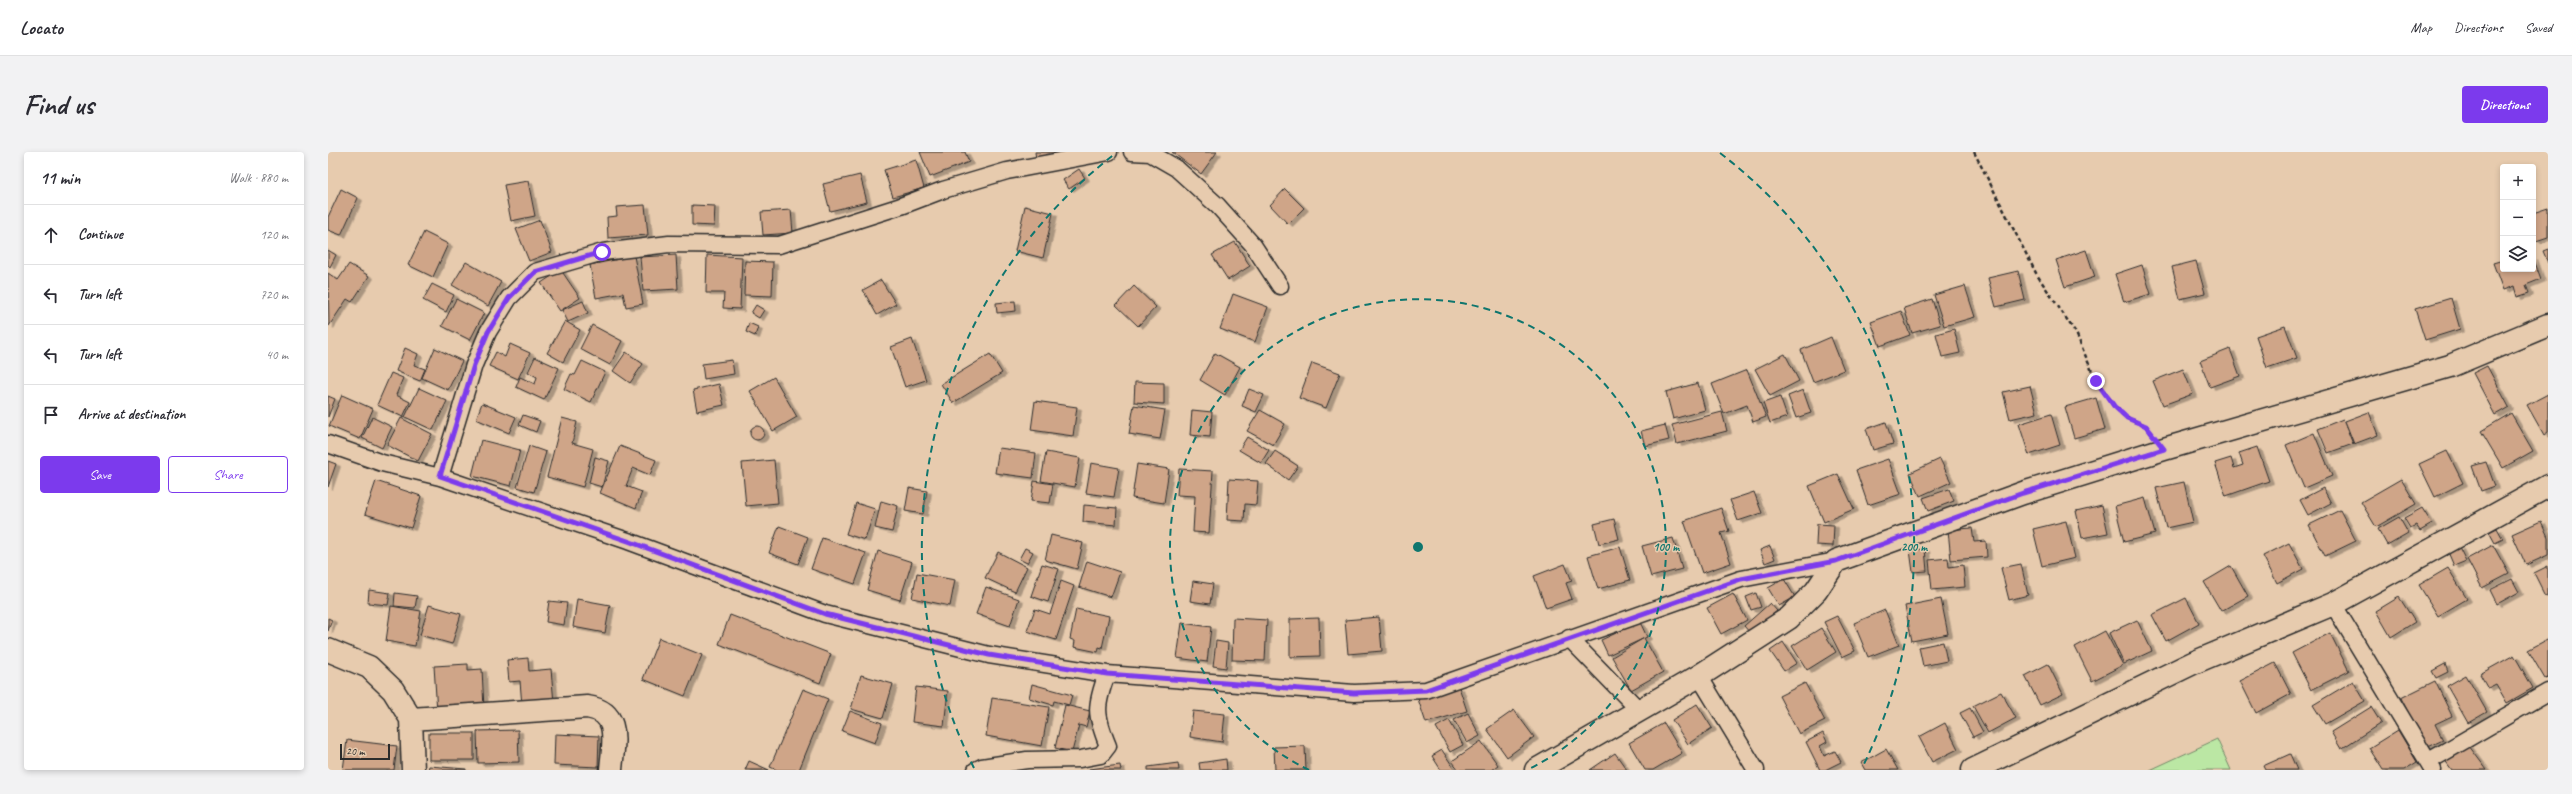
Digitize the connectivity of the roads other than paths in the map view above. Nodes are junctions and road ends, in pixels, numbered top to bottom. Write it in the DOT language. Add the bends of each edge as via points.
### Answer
graph roads {
  1 [pos="1109,152"];
  2 [pos="1132,152"];
  3 [pos="1280,286"];
  4 [pos="2548,325"];
  5 [pos="328,444"];
  6 [pos="440,476"];
  7 [pos="2548,486"];
  8 [pos="1836,561"];
  9 [pos="2333,604"];
  10 [pos="1569,638"];
  11 [pos="328,650"];
  12 [pos="1107,674"];
  13 [pos="1699,676"];
  14 [pos="2548,692"];
  15 [pos="1640,711"];
  16 [pos="411,719"];
  17 [pos="2431,766"];
  18 [pos="413,770"];
  19 [pos="611,770"];
  20 [pos="976,770"];
  21 [pos="1536,770"];
  22 [pos="1756,770"];
  23 [pos="1973,770"];
  1 -- 6 [label="street" via="1007,171 779,244 669,244 602,252 535,272 509,298 488,332 474,365"];
  2 -- 3 [label="street" via="1150,153 1176,168 1218,206 1243,234"];
  4 -- 8 [label="street" via="2450,366 2023,493"];
  5 -- 6 [label="street" via="382,462"];
  6 -- 12 [label="street" via="628,541 825,614 989,655"];
  7 -- 9 [label="street"];
  8 -- 10 [label="street" via="1741,579"];
  8 -- 13 [label="street" via="1816,591 1789,618"];
  9 -- 17 [label="street"];
  9 -- 23 [label="street" via="2193,663"];
  10 -- 12 [label="street" via="1426,690 1354,693"];
  10 -- 15 [label="street"];
  11 -- 16 [label="street" via="369,667 393,690"];
  12 -- 20 [label="street" via="1098,698 1098,722 1108,746 1101,755 1080,759 1027,760"];
  13 -- 15 [label="street"];
  13 -- 22 [label="street"];
  14 -- 17 [label="street"];
  15 -- 21 [label="street"];
  16 -- 18 [label="street"];
  16 -- 19 [label="street" via="587,706 598,708 606,714 613,727"];
}
